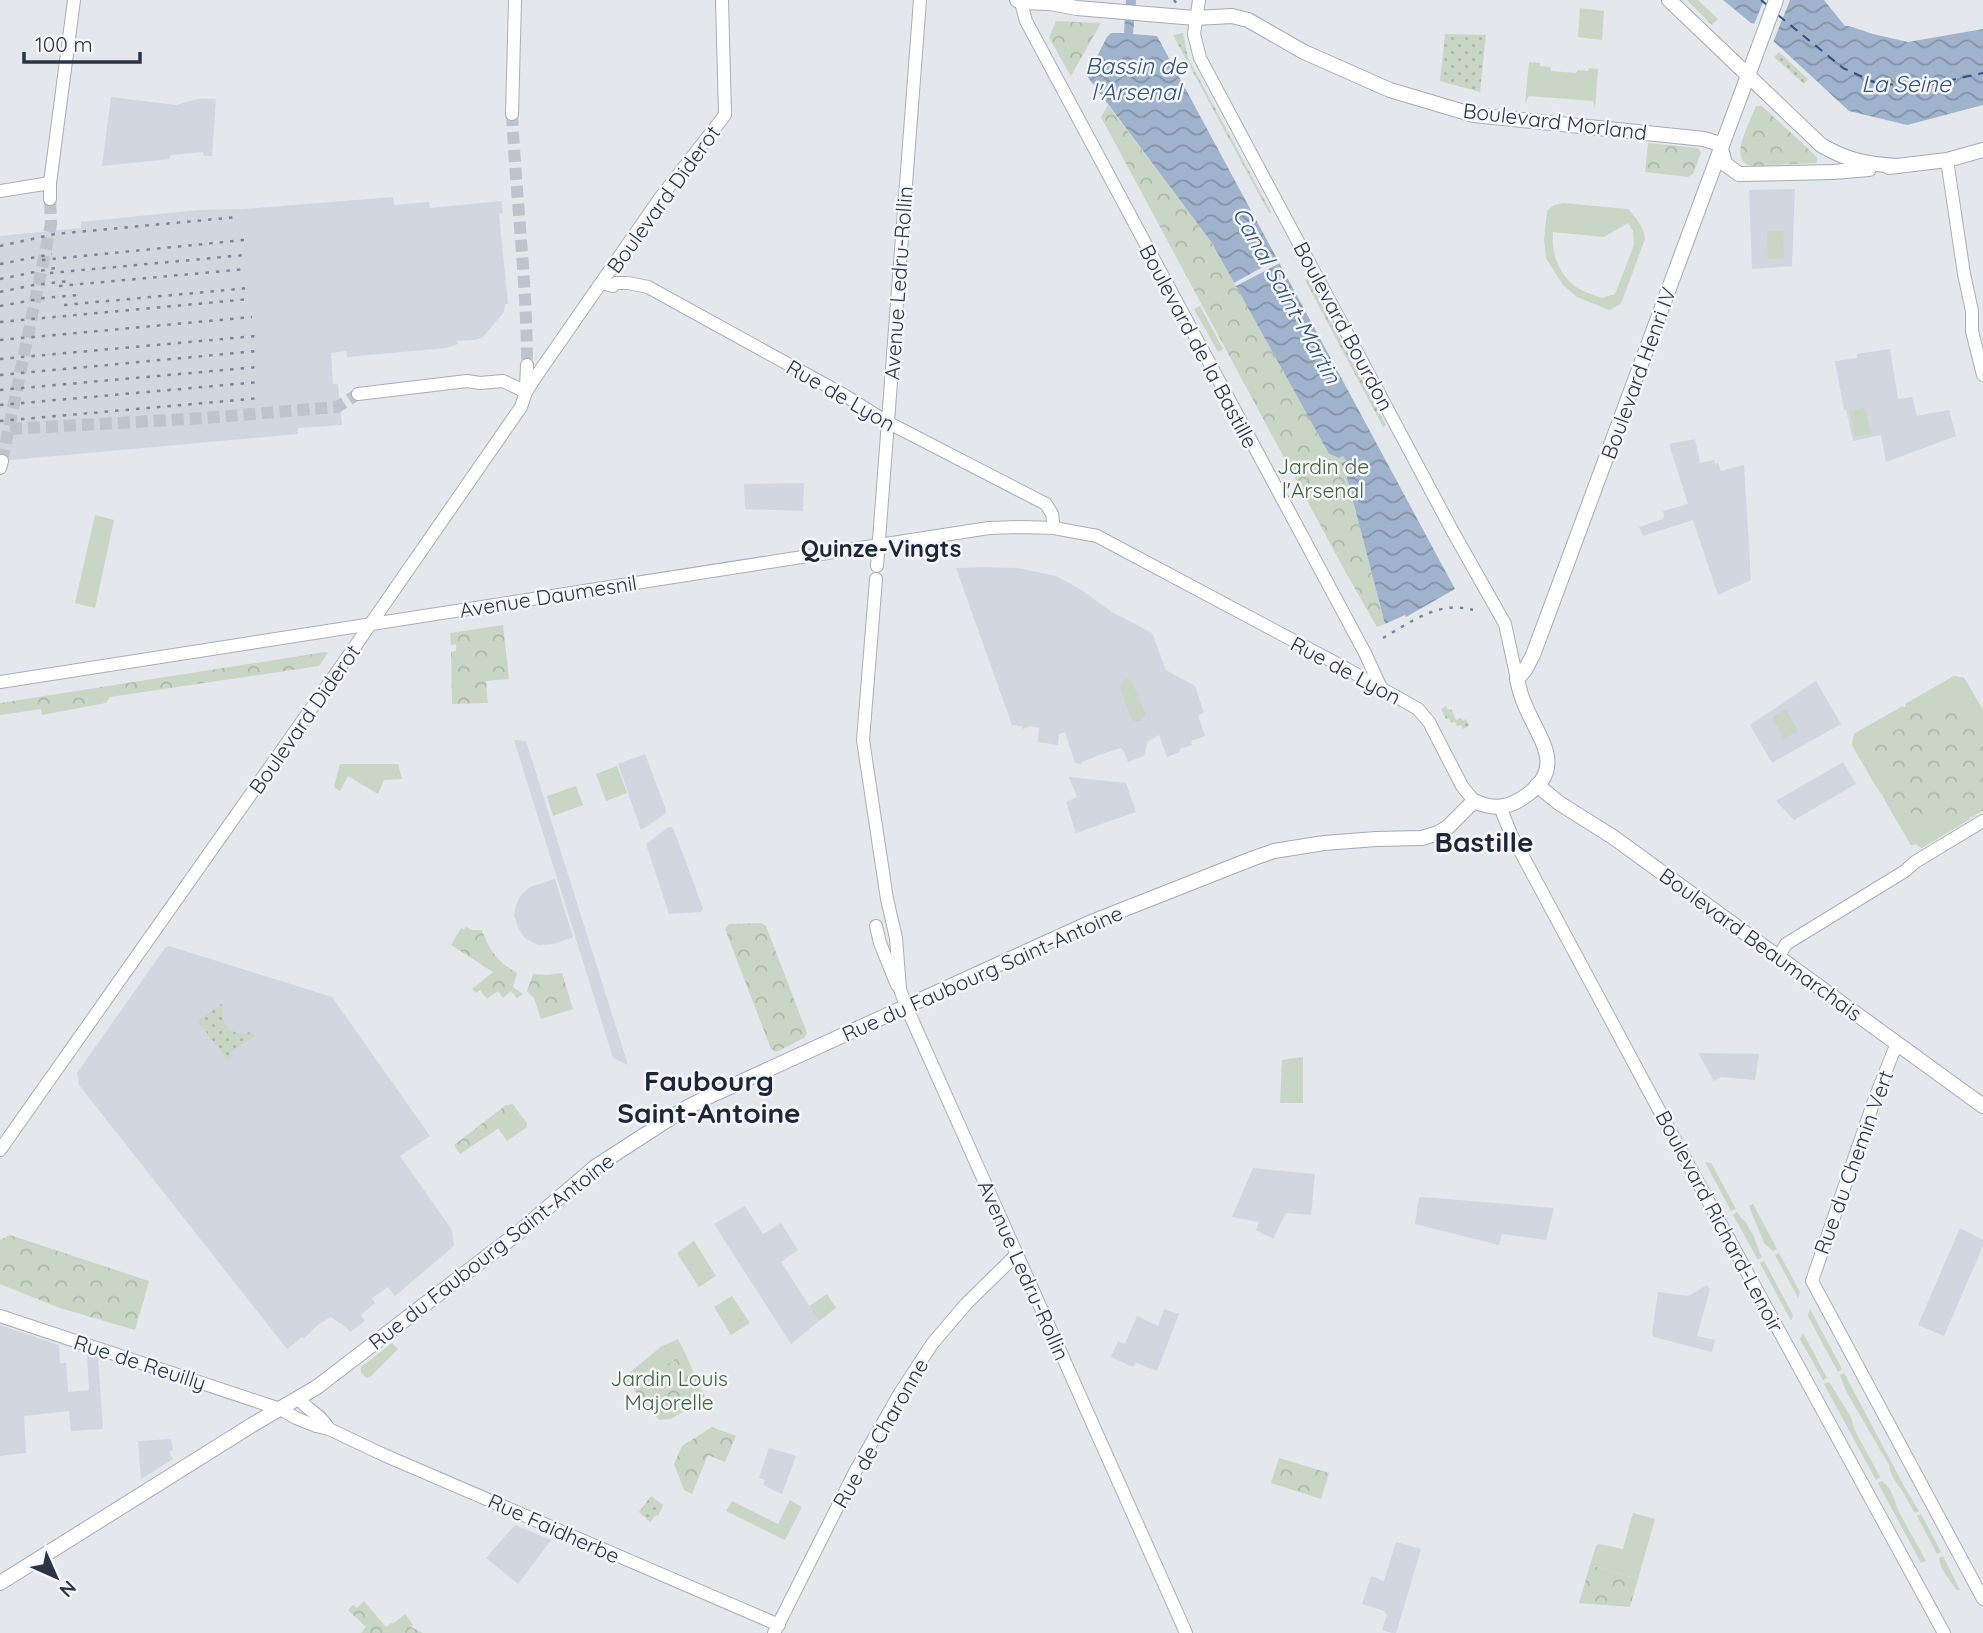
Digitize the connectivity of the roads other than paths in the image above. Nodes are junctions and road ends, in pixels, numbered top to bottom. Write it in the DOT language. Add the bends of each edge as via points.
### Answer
graph roads {
  1 [pos="74,0"];
  2 [pos="515,0"];
  3 [pos="722,0"];
  4 [pos="920,0"];
  5 [pos="1199,0"];
  6 [pos="1669,0"];
  7 [pos="1776,0"];
  8 [pos="1019,1"];
  9 [pos="1047,1"];
  10 [pos="1195,18"];
  11 [pos="1750,70"];
  12 [pos="512,114"];
  13 [pos="1721,149"];
  14 [pos="1827,149"];
  15 [pos="1983,150"];
  16 [pos="1947,160"];
  17 [pos="1898,166"];
  18 [pos="1822,172"];
  19 [pos="50,183"];
  20 [pos="0,191"];
  21 [pos="50,200"];
  22 [pos="607,285"];
  23 [pos="527,365"];
  24 [pos="1983,375"];
  25 [pos="526,392"];
  26 [pos="358,394"];
  27 [pos="887,422"];
  28 [pos="1054,528"];
  29 [pos="1097,536"];
  30 [pos="879,545"];
  31 [pos="371,624"];
  32 [pos="1517,679"];
  33 [pos="0,682"];
  34 [pos="1381,688"];
  35 [pos="1538,785"];
  36 [pos="1474,801"];
  37 [pos="1500,807"];
  38 [pos="1983,821"];
  39 [pos="887,899"];
  40 [pos="876,926"];
  41 [pos="895,936"];
  42 [pos="880,943"];
  43 [pos="1779,958"];
  44 [pos="900,989"];
  45 [pos="906,1006"];
  46 [pos="1897,1043"];
  47 [pos="1983,1106"];
  48 [pos="0,1150"];
  49 [pos="1017,1254"];
  50 [pos="0,1316"];
  51 [pos="301,1397"];
  52 [pos="280,1409"];
  53 [pos="329,1429"];
  54 [pos="0,1584"];
  55 [pos="1983,1599"];
  56 [pos="777,1629"];
  57 [pos="1186,1633"];
  58 [pos="1944,1633"];
  1 -- 19 [label="main road"];
  2 -- 12 [label="main road"];
  3 -- 22 [label="main road, Boulevard Diderot" via="725,116 660,198"];
  4 -- 27 [label="main road, Avenue Ledru-Rollin"];
  5 -- 10 [label="main road, Boulevard Bourdon"];
  6 -- 11 [label="main road"];
  7 -- 11 [label="main road, Boulevard Henri IV"];
  8 -- 9 [label="main road, Boulevard Morland"];
  8 -- 34 [label="main road, Boulevard de la Bastille"];
  9 -- 10 [label="main road, Boulevard Morland" via="1077,8"];
  10 -- 13 [label="main road, Boulevard Morland" via="1248,20 1304,52 1378,85 1474,115 1704,139"];
  10 -- 32 [label="main road, Boulevard Bourdon" via="1200,58 1505,624"];
  11 -- 13 [label="main road, Boulevard Henri IV"];
  11 -- 14 [label="main road"];
  13 -- 18 [label="main road" via="1725,164 1739,174"];
  13 -- 32 [label="main road, Boulevard Henri IV" via="1533,655"];
  14 -- 17 [label="main road" via="1852,161"];
  14 -- 18 [label="main road"];
  15 -- 16 [label="main road"];
  16 -- 17 [label="main road"];
  16 -- 24 [label="main road" via="1972,331"];
  17 -- 18 [label="main road"];
  19 -- 20 [label="main road"];
  19 -- 21 [label="main road"];
  22 -- 25 [label="main road, Boulevard Diderot"];
  22 -- 27 [label="main road, Rue de Lyon" via="628,283 648,288"];
  23 -- 25 [label="main road"];
  25 -- 26 [label="main road" via="503,382 467,382"];
  25 -- 31 [label="main road, Boulevard Diderot" via="521,407"];
  27 -- 28 [label="main road, Rue de Lyon" via="1046,504"];
  27 -- 30 [label="main road, Avenue Ledru-Rollin"];
  28 -- 29 [label="main road, Avenue Daumesnil"];
  28 -- 30 [label="main road, Avenue Daumesnil" via="995,528"];
  29 -- 34 [label="main road, Rue de Lyon"];
  30 -- 31 [label="main road, Avenue Daumesnil"];
  30 -- 39 [label="main road, Avenue Ledru-Rollin" via="863,740"];
  31 -- 33 [label="main road, Avenue Daumesnil"];
  31 -- 48 [label="main road, Boulevard Diderot"];
  32 -- 35 [label="main road" via="1548,753"];
  34 -- 36 [label="main road, Rue de Lyon" via="1424,714"];
  35 -- 37 [label="main road" via="1515,803"];
  35 -- 43 [label="main road, Boulevard Beaumarchais"];
  36 -- 37 [label="main road"];
  36 -- 45 [label="main road, Rue du Faubourg Saint-Antoine" via="1448,827 1422,838 1324,843 1254,858 1113,913"];
  37 -- 58 [label="main road, Boulevard Richard-Lenoir"];
  38 -- 43 [label="main road" via="1786,944"];
  39 -- 40 [label="main road"];
  39 -- 41 [label="main road, Avenue Ledru-Rollin"];
  40 -- 41 [label="main road"];
  40 -- 42 [label="main road"];
  41 -- 42 [label="main road"];
  41 -- 44 [label="main road, Avenue Ledru-Rollin"];
  42 -- 44 [label="main road"];
  43 -- 46 [label="main road, Boulevard Beaumarchais"];
  44 -- 45 [label="main road, Avenue Ledru-Rollin"];
  45 -- 49 [label="main road, Avenue Ledru-Rollin"];
  45 -- 51 [label="main road, Rue du Faubourg Saint-Antoine" via="710,1096 627,1145"];
  46 -- 47 [label="main road, Boulevard Beaumarchais"];
  46 -- 55 [label="main road, Rue du Chemin Vert" via="1812,1282"];
  49 -- 56 [label="main road, Rue de Charonne" via="932,1344 856,1470"];
  49 -- 57 [label="main road, Avenue Ledru-Rollin"];
  50 -- 52 [label="main road, Rue de Reuilly"];
  51 -- 52 [label="main road, Rue du Faubourg Saint-Antoine"];
  51 -- 53 [label="main road, Rue Faidherbe" via="303,1405 324,1419"];
  52 -- 53 [label="main road, Rue Faidherbe"];
  52 -- 54 [label="main road, Rue du Faubourg Saint-Antoine"];
  53 -- 56 [label="main road, Rue Faidherbe"];
}
